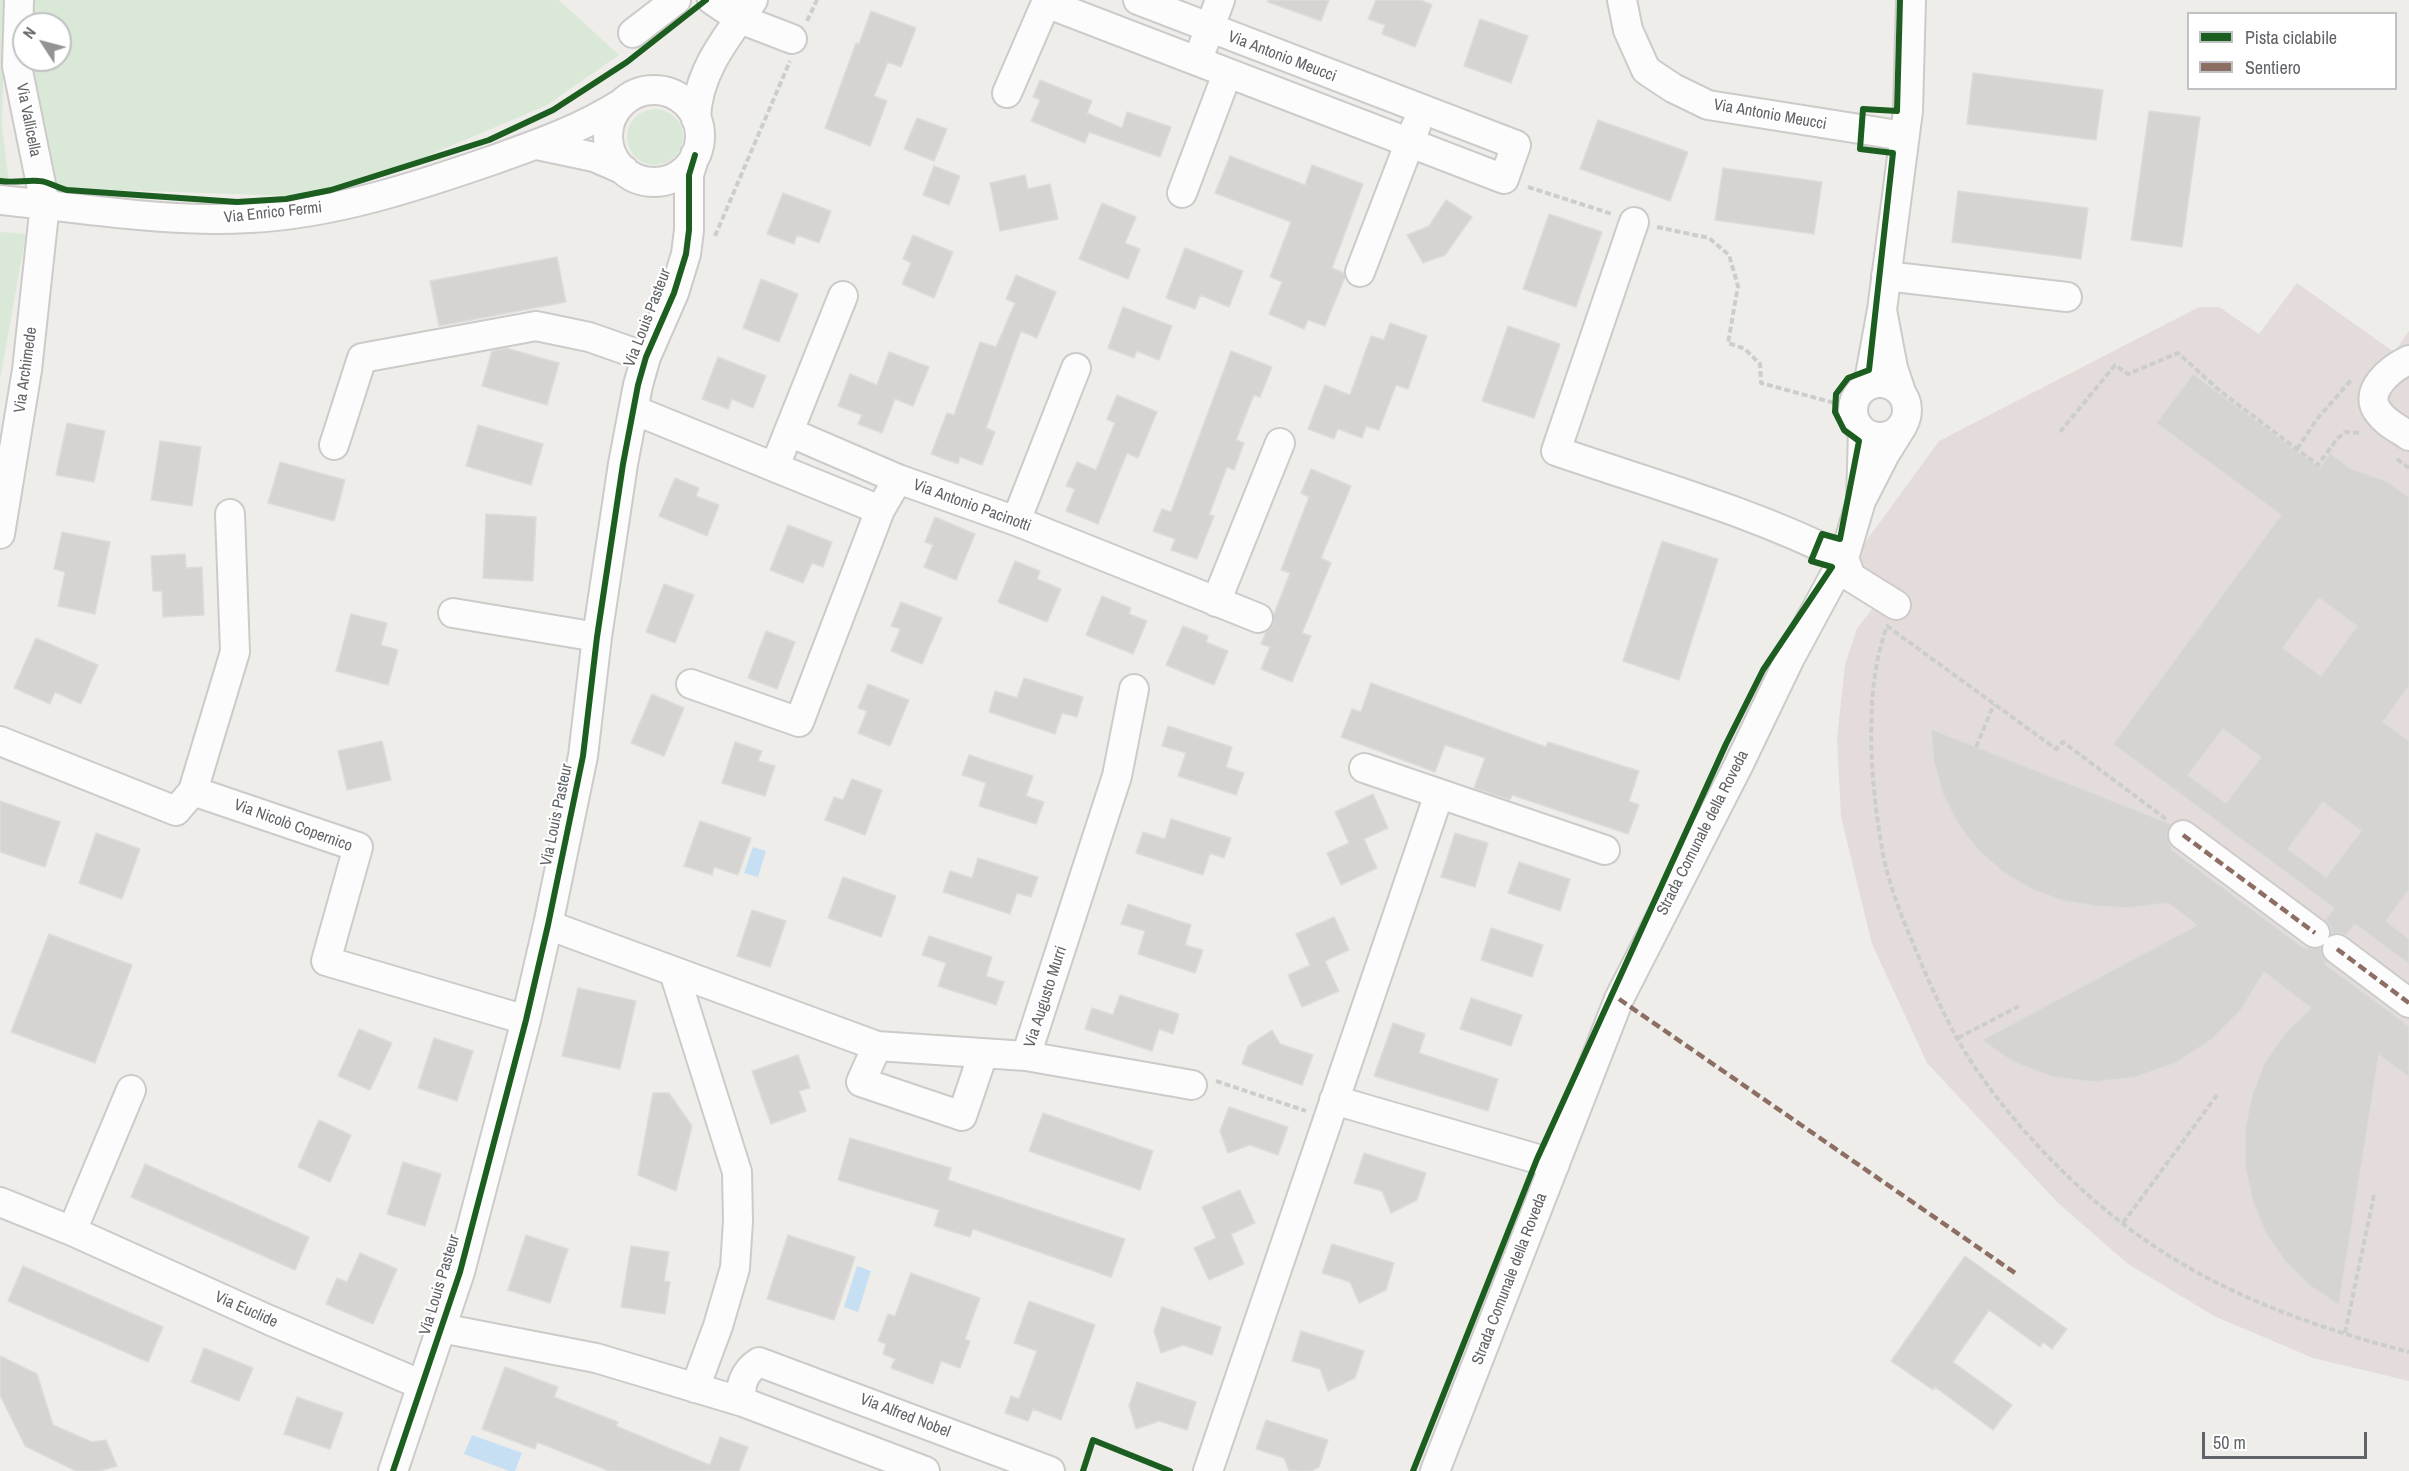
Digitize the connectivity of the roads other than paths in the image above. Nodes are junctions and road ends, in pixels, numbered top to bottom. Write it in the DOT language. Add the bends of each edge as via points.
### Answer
graph roads {
  1 [pos="18,0"];
  2 [pos="676,0"];
  3 [pos="712,0"];
  4 [pos="1138,0"];
  5 [pos="1220,0"];
  6 [pos="1622,0"];
  7 [pos="1911,0"];
  8 [pos="1047,2"];
  9 [pos="746,9"];
  10 [pos="1209,29"];
  11 [pos="633,33"];
  12 [pos="797,39"];
  13 [pos="719,47"];
  14 [pos="1196,62"];
  15 [pos="1227,74"];
  16 [pos="651,90"];
  17 [pos="1007,93"];
  18 [pos="622,103"];
  19 [pos="1422,110"];
  20 [pos="696,119"];
  21 [pos="1904,136"];
  22 [pos="1410,144"];
  23 [pos="537,145"];
  24 [pos="695,155"];
  25 [pos="637,176"];
  26 [pos="1182,193"];
  27 [pos="0,200"];
  28 [pos="45,204"];
  29 [pos="1634,222"];
  30 [pos="700,238"];
  31 [pos="1360,273"];
  32 [pos="1886,276"];
  33 [pos="843,296"];
  34 [pos="2067,297"];
  35 [pos="1882,310"];
  36 [pos="646,357"];
  37 [pos="2409,360"];
  38 [pos="1076,368"];
  39 [pos="1901,392"];
  40 [pos="1848,406"];
  41 [pos="634,410"];
  42 [pos="1903,425"];
  43 [pos="789,432"];
  44 [pos="1280,443"];
  45 [pos="334,445"];
  46 [pos="2401,446"];
  47 [pos="775,466"];
  48 [pos="898,479"];
  49 [pos="1861,501"];
  50 [pos="880,510"];
  51 [pos="230,514"];
  52 [pos="1016,521"];
  53 [pos="0,534"];
  54 [pos="1844,558"];
  55 [pos="1216,602"];
  56 [pos="1896,605"];
  57 [pos="453,614"];
  58 [pos="1258,618"];
  59 [pos="597,638"];
  60 [pos="691,684"];
  61 [pos="1134,689"];
  62 [pos="0,741"];
  63 [pos="1364,768"];
  64 [pos="193,791"];
  65 [pos="1439,794"];
  66 [pos="2179,830"];
  67 [pos="1605,850"];
  68 [pos="548,925"];
  69 [pos="674,972"];
  70 [pos="2409,1003"];
  71 [pos="526,1020"];
  72 [pos="877,1046"];
  73 [pos="983,1054"];
  74 [pos="1026,1056"];
  75 [pos="1192,1085"];
  76 [pos="131,1090"];
  77 [pos="1331,1109"];
  78 [pos="1555,1164"];
  79 [pos="0,1202"];
  80 [pos="72,1231"];
  81 [pos="441,1328"];
  82 [pos="711,1346"];
  83 [pos="759,1362"];
  84 [pos="422,1385"];
  85 [pos="695,1388"];
  86 [pos="743,1402"];
  87 [pos="393,1471"];
  88 [pos="925,1471"];
  89 [pos="1050,1471"];
  90 [pos="1208,1471"];
  91 [pos="1435,1471"];
  1 -- 28 [label="street, Via Vallicella" via="17,66"];
  2 -- 11 [label="street"];
  3 -- 9 [label="street"];
  4 -- 10 [label="street, Via Antonio Meucci"];
  5 -- 10 [label="street, Via Antonio Meucci"];
  6 -- 21 [label="street, Via Antonio Meucci" via="1628,30 1646,70 1708,105"];
  7 -- 21 [label="street, Strada Comunale della Roveda"];
  8 -- 14 [label="street"];
  8 -- 17 [label="street"];
  9 -- 12 [label="street"];
  9 -- 13 [label="street"];
  10 -- 14 [label="street, Via Antonio Meucci"];
  10 -- 19 [label="street, Via Antonio Meucci"];
  13 -- 16 [label="street" via="682,77"];
  13 -- 20 [label="street" via="701,86"];
  14 -- 15 [label="street"];
  15 -- 22 [label="street"];
  15 -- 26 [label="street"];
  16 -- 18 [label="street"];
  16 -- 20 [label="street" via="680,98"];
  18 -- 23 [label="street, Via Enrico Fermi" via="583,126"];
  18 -- 25 [label="street" via="612,117 608,135 612,153"];
  19 -- 22 [label="street"];
  19 -- 22 [label="street, Via Antonio Meucci" via="1516,145 1504,179"];
  20 -- 24 [label="street" via="699,136"];
  21 -- 32 [label="street, Strada Comunale della Roveda"];
  22 -- 31 [label="street"];
  23 -- 25 [label="street" via="594,157"];
  23 -- 28 [label="street, Via Enrico Fermi" via="404,189 284,215 190,218"];
  24 -- 25 [label="street" via="676,175 664,180"];
  24 -- 30 [label="street, Via Louis Pasteur" via="689,175"];
  25 -- 30 [label="street" via="661,188"];
  27 -- 28 [label="street, Via Enrico Fermi"];
  28 -- 53 [label="street, Via Archimede" via="27,370"];
  29 -- 54 [label="street" via="1556,451 1754,519"];
  30 -- 36 [label="street, Via Louis Pasteur" via="686,254"];
  32 -- 34 [label="street"];
  32 -- 35 [label="street, Strada Comunale della Roveda"];
  33 -- 43 [label="street"];
  35 -- 39 [label="street, Strada Comunale della Roveda"];
  35 -- 40 [label="street, Strada Comunale della Roveda"];
  36 -- 41 [label="street, Via Louis Pasteur"];
  36 -- 45 [label="street" via="589,337 536,326 362,358"];
  37 -- 46 [label="street" via="2387,374 2376,388 2373,400"];
  38 -- 52 [label="street"];
  39 -- 40 [label="street" via="1886,384"];
  39 -- 42 [label="street, Strada Comunale della Roveda" via="1907,409"];
  40 -- 42 [label="street" via="1880,438"];
  40 -- 49 [label="street, Strada Comunale della Roveda"];
  41 -- 47 [label="street"];
  41 -- 59 [label="street, Via Louis Pasteur"];
  42 -- 49 [label="street, Strada Comunale della Roveda"];
  43 -- 47 [label="street"];
  43 -- 48 [label="street"];
  44 -- 55 [label="street"];
  47 -- 50 [label="street"];
  48 -- 50 [label="street, Via Antonio Pacinotti"];
  48 -- 52 [label="street, Via Antonio Pacinotti"];
  49 -- 54 [label="street, Strada Comunale della Roveda"];
  50 -- 60 [label="street, Via Antonio Pacinotti" via="799,722"];
  51 -- 64 [label="street" via="235,651"];
  52 -- 55 [label="street, Via Antonio Pacinotti"];
  54 -- 56 [label="street" via="1851,577"];
  54 -- 78 [label="street, Strada Comunale della Roveda" via="1619,999"];
  55 -- 58 [label="street, Via Antonio Pacinotti"];
  57 -- 59 [label="street"];
  59 -- 68 [label="street, Via Louis Pasteur" via="583,756"];
  61 -- 74 [label="street, Via Augusto Murri" via="1117,776"];
  62 -- 64 [label="street" via="176,811"];
  63 -- 65 [label="street"];
  64 -- 71 [label="street, Via Nicolò Copernico" via="358,847 326,961"];
  65 -- 67 [label="street"];
  65 -- 77 [label="street"];
  66 -- 70 [label="street"];
  68 -- 69 [label="street, Via Augusto Murri"];
  68 -- 71 [label="street, Via Louis Pasteur"];
  69 -- 72 [label="street, Via Augusto Murri"];
  69 -- 82 [label="street" via="737,1172 735,1268"];
  71 -- 81 [label="street, Via Louis Pasteur" via="460,1272"];
  72 -- 73 [label="street, Via Augusto Murri"];
  72 -- 73 [label="street" via="861,1082 962,1116"];
  73 -- 74 [label="street, Via Augusto Murri"];
  74 -- 75 [label="street"];
  76 -- 80 [label="street"];
  77 -- 78 [label="street"];
  77 -- 90 [label="street"];
  78 -- 91 [label="street, Strada Comunale della Roveda"];
  79 -- 80 [label="street, Via Euclide"];
  80 -- 84 [label="street, Via Euclide"];
  81 -- 84 [label="street, Via Louis Pasteur"];
  81 -- 85 [label="street" via="596,1358"];
  82 -- 83 [label="street, Via Alfred Nobel"];
  82 -- 85 [label="street"];
  83 -- 86 [label="street" via="744,1378 740,1392"];
  83 -- 89 [label="street, Via Alfred Nobel"];
  84 -- 87 [label="street, Via Louis Pasteur"];
  85 -- 86 [label="street"];
  86 -- 88 [label="street"];
}
